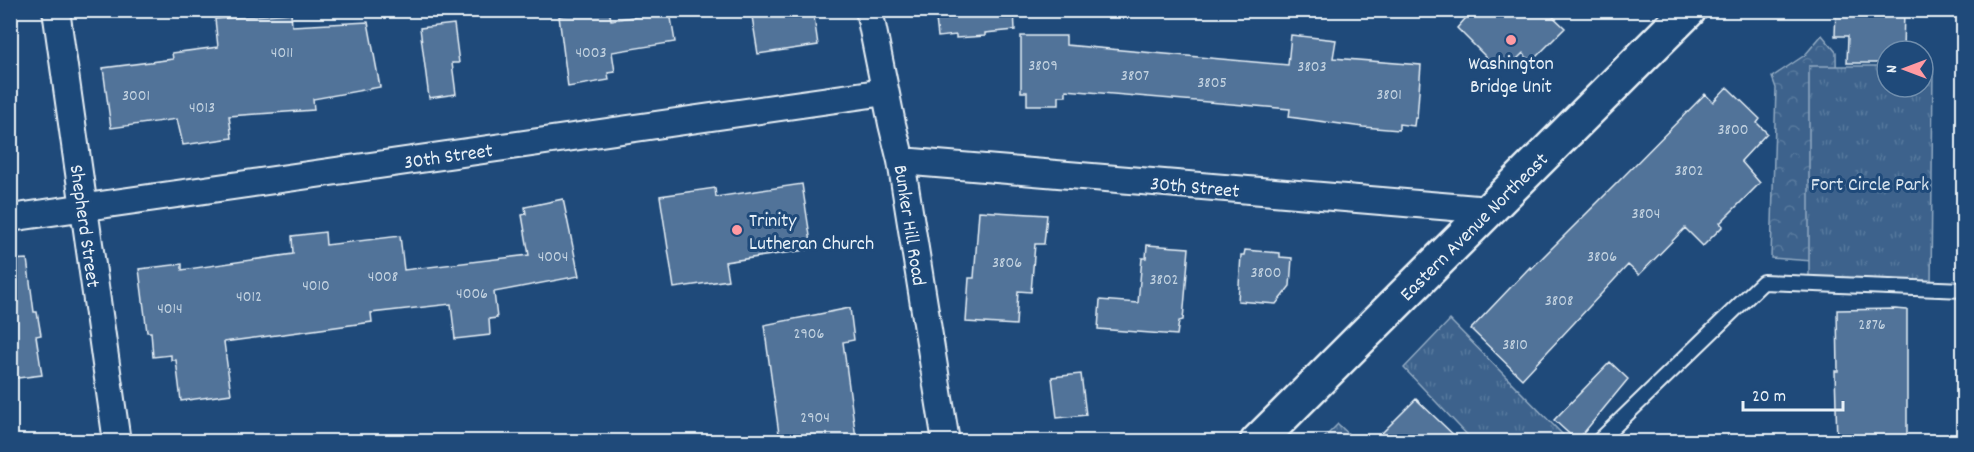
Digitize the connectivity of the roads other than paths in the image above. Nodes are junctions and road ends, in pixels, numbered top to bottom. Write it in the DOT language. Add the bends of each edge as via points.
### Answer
graph roads {
  1 [pos="56,10"];
  2 [pos="869,10"];
  3 [pos="1689,10"];
  4 [pos="885,92"];
  5 [pos="901,161"];
  6 [pos="84,207"];
  7 [pos="1489,210"];
  8 [pos="10,218"];
  9 [pos="1964,290"];
  10 [pos="117,441"];
  11 [pos="946,441"];
  12 [pos="1257,441"];
  13 [pos="1598,441"];
  1 -- 6 [label="street, Shepherd Street"];
  2 -- 4 [label="street, Bunker Hill Road"];
  3 -- 7 [label="main road, Eastern Avenue Northeast"];
  4 -- 5 [label="street, Bunker Hill Road"];
  4 -- 6 [label="street, 30th Street"];
  5 -- 7 [label="street, 30th Street"];
  5 -- 11 [label="street, Bunker Hill Road"];
  6 -- 8 [label="street, 30th Street"];
  6 -- 10 [label="street, Shepherd Street"];
  7 -- 12 [label="main road, Eastern Avenue Northeast"];
  9 -- 13 [label="lane" via="1763,282"];
}
